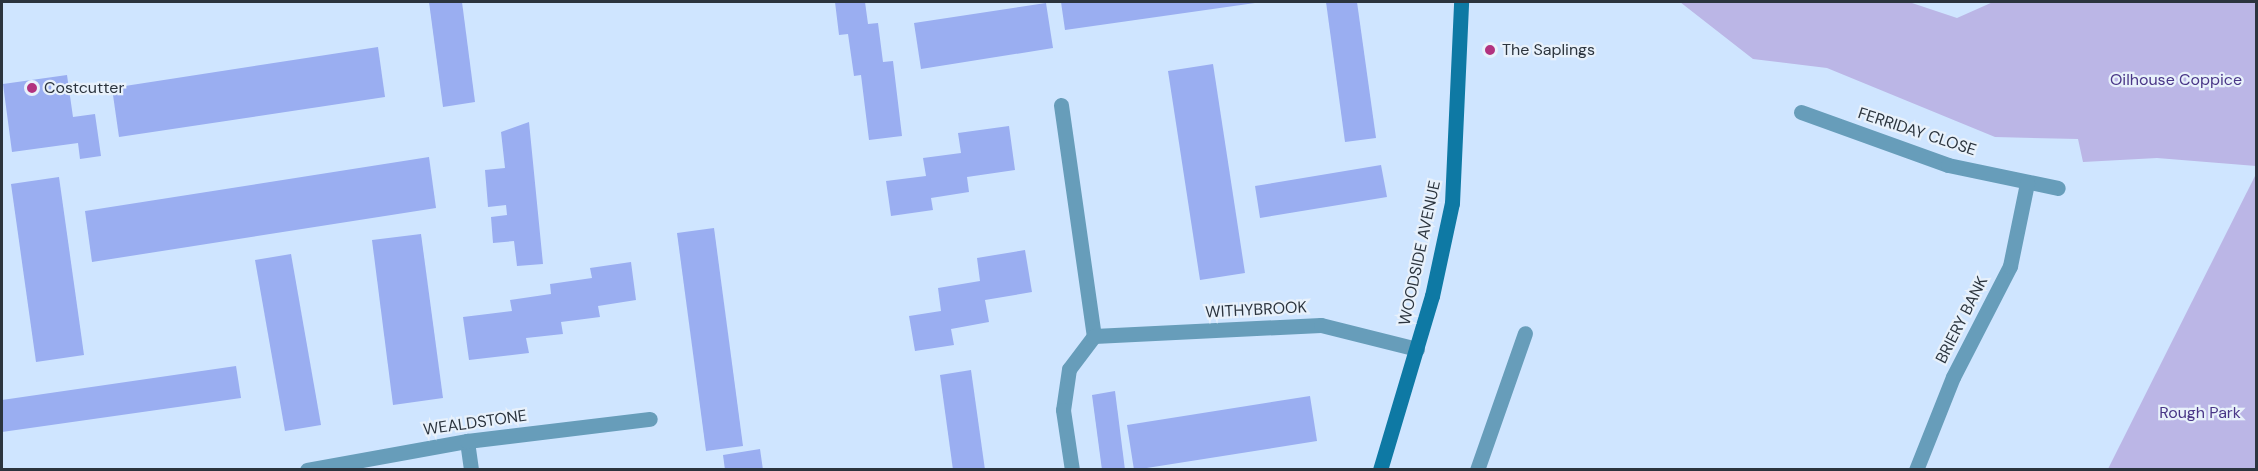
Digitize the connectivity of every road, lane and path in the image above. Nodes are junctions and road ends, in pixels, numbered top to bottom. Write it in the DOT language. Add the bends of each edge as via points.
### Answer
graph roads {
  1 [pos="1461,2"];
  2 [pos="1061,105"];
  3 [pos="1801,112"];
  4 [pos="2027,183"];
  5 [pos="2058,188"];
  6 [pos="1525,333"];
  7 [pos="1094,336"];
  8 [pos="1417,349"];
  9 [pos="650,419"];
  10 [pos="467,441"];
  11 [pos="307,470"];
  12 [pos="471,470"];
  13 [pos="1072,470"];
  14 [pos="1380,470"];
  15 [pos="1477,470"];
  16 [pos="1916,470"];
  1 -- 8 [label="street, WOODSIDE AVENUE" via="1452,203"];
  2 -- 7 [label="street"];
  3 -- 4 [label="street, FERRIDAY CLOSE" via="1948,165"];
  4 -- 5 [label="street, FERRIDAY CLOSE"];
  4 -- 16 [label="street, BRIERY BANK" via="2010,266 1953,377"];
  6 -- 15 [label="street"];
  7 -- 8 [label="street, WITHYBROOK" via="1321,325"];
  7 -- 13 [label="street" via="1069,369 1064,410"];
  8 -- 14 [label="street, WOODSIDE AVENUE"];
  9 -- 10 [label="street, WEALDSTONE"];
  10 -- 11 [label="street, WEALDSTONE"];
  10 -- 12 [label="street"];
}
